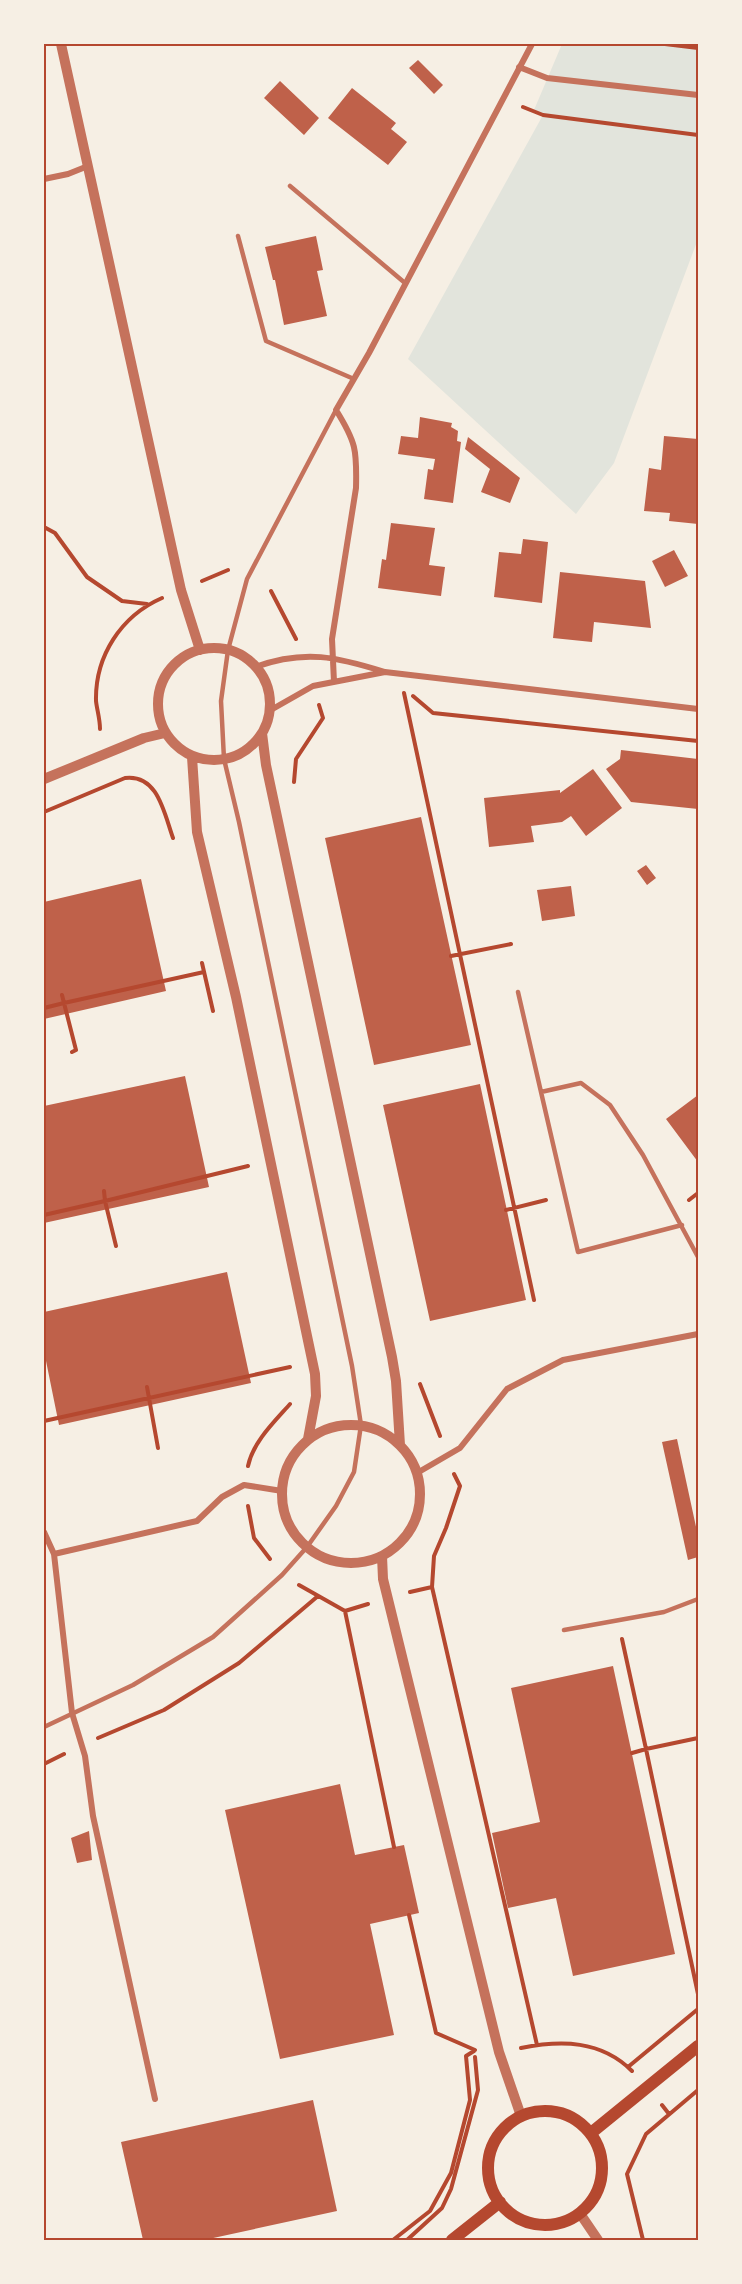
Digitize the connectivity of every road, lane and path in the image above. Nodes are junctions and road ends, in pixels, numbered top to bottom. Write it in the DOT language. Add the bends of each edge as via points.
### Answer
graph roads {
  1 [pos="61,44"];
  2 [pos="532,44"];
  3 [pos="665,44"];
  4 [pos="699,48"];
  5 [pos="519,67"];
  6 [pos="699,95"];
  7 [pos="503,98"];
  8 [pos="699,135"];
  9 [pos="88,166"];
  10 [pos="44,179"];
  11 [pos="290,186"];
  12 [pos="238,236"];
  13 [pos="405,283"];
  14 [pos="354,379"];
  15 [pos="336,410"];
  16 [pos="44,527"];
  17 [pos="229,570"];
  18 [pos="208,578"];
  19 [pos="271,591"];
  20 [pos="296,638"];
  21 [pos="200,650"];
  22 [pos="228,650"];
  23 [pos="333,658"];
  24 [pos="255,667"];
  25 [pos="385,672"];
  26 [pos="333,682"];
  27 [pos="699,708"];
  28 [pos="269,711"];
  29 [pos="323,717"];
  30 [pos="100,729"];
  31 [pos="165,733"];
  32 [pos="262,733"];
  33 [pos="699,741"];
  34 [pos="192,756"];
  35 [pos="224,759"];
  36 [pos="44,778"];
  37 [pos="294,789"];
  38 [pos="44,812"];
  39 [pos="173,837"];
  40 [pos="511,944"];
  41 [pos="460,954"];
  42 [pos="451,956"];
  43 [pos="204,972"];
  44 [pos="518,992"];
  45 [pos="62,995"];
  46 [pos="64,1003"];
  47 [pos="44,1008"];
  48 [pos="72,1052"];
  49 [pos="541,1092"];
  50 [pos="248,1166"];
  51 [pos="104,1191"];
  52 [pos="565,1196"];
  53 [pos="105,1201"];
  54 [pos="515,1208"];
  55 [pos="506,1209"];
  56 [pos="44,1215"];
  57 [pos="682,1226"];
  58 [pos="116,1246"];
  59 [pos="699,1257"];
  60 [pos="534,1300"];
  61 [pos="699,1334"];
  62 [pos="294,1366"];
  63 [pos="417,1374"];
  64 [pos="147,1387"];
  65 [pos="149,1397"];
  66 [pos="44,1421"];
  67 [pos="361,1425"];
  68 [pos="308,1439"];
  69 [pos="399,1445"];
  70 [pos="158,1448"];
  71 [pos="447,1457"];
  72 [pos="417,1473"];
  73 [pos="282,1491"];
  74 [pos="44,1532"];
  75 [pos="307,1547"];
  76 [pos="54,1554"];
  77 [pos="382,1556"];
  78 [pos="432,1587"];
  79 [pos="389,1598"];
  80 [pos="699,1599"];
  81 [pos="345,1611"];
  82 [pos="618,1620"];
  83 [pos="564,1630"];
  84 [pos="72,1713"];
  85 [pos="44,1727"];
  86 [pos="699,1738"];
  87 [pos="82,1745"];
  88 [pos="646,1749"];
  89 [pos="632,1753"];
  90 [pos="394,1847"];
  91 [pos="409,1915"];
  92 [pos="699,1994"];
  93 [pos="699,2009"];
  94 [pos="699,2046"];
  95 [pos="474,2050"];
  96 [pos="628,2067"];
  97 [pos="647,2086"];
  98 [pos="699,2090"];
  99 [pos="155,2099"];
  100 [pos="669,2114"];
  101 [pos="521,2116"];
  102 [pos="591,2133"];
  103 [pos="500,2202"];
  104 [pos="436,2203"];
  105 [pos="442,2208"];
  106 [pos="581,2215"];
  107 [pos="393,2241"];
  108 [pos="407,2241"];
  109 [pos="452,2241"];
  110 [pos="598,2241"];
  111 [pos="643,2241"];
  1 -- 9 [label="street"];
  2 -- 5 [label="street"];
  3 -- 4 [label="path"];
  5 -- 6 [label="street" via="547,78"];
  5 -- 7 [label="street"];
  7 -- 8 [label="path" via="543,115"];
  7 -- 13 [label="street"];
  9 -- 10 [label="street"];
  9 -- 21 [label="street" via="181,590"];
  11 -- 13 [label="lane"];
  12 -- 14 [label="lane" via="266,340"];
  13 -- 14 [label="street"];
  14 -- 15 [label="street"];
  15 -- 22 [label="lane" via="248,579"];
  15 -- 23 [label="street" via="353,437 357,463 332,639"];
  16 -- 30 [label="path" via="55,532 87,577 122,601 148,604 119,631 103,659 96,703"];
  17 -- 18 [label="path"];
  19 -- 20 [label="path"];
  21 -- 22 [label="street"];
  21 -- 31 [label="street" via="181,659 167,673 159,692 158,713"];
  22 -- 24 [label="street"];
  22 -- 35 [label="lane" via="221,700"];
  23 -- 24 [label="street" via="279,658"];
  23 -- 25 [label="street"];
  23 -- 26 [label="street"];
  24 -- 28 [label="street" via="269,695"];
  25 -- 26 [label="street"];
  25 -- 27 [label="street"];
  26 -- 28 [label="street" via="313,686"];
  28 -- 32 [label="street"];
  29 -- 37 [label="path" via="296,759"];
  31 -- 34 [label="street" via="176,747"];
  31 -- 36 [label="street"];
  32 -- 35 [label="street" via="244,752"];
  32 -- 69 [label="street" via="392,1357"];
  33 -- 41 [label="path" via="433,713 402,687"];
  34 -- 35 [label="street"];
  34 -- 68 [label="street" via="197,831 315,1374 316,1396"];
  35 -- 67 [label="lane"];
  38 -- 39 [label="path" via="136,777 154,787"];
  40 -- 41 [label="path"];
  41 -- 42 [label="path"];
  41 -- 54 [label="path"];
  43 -- 46 [label="path"];
  44 -- 49 [label="lane"];
  45 -- 46 [label="path"];
  46 -- 47 [label="path"];
  46 -- 48 [label="path" via="76,1050"];
  49 -- 52 [label="lane"];
  49 -- 57 [label="lane" via="581,1083 610,1105"];
  50 -- 53 [label="path"];
  51 -- 53 [label="path"];
  52 -- 54 [label="path"];
  52 -- 57 [label="lane" via="578,1252"];
  53 -- 56 [label="path"];
  53 -- 58 [label="path"];
  54 -- 55 [label="path"];
  54 -- 60 [label="path"];
  57 -- 59 [label="lane"];
  61 -- 71 [label="street" via="563,1360 507,1389 460,1448"];
  62 -- 65 [label="path"];
  63 -- 71 [label="path"];
  64 -- 65 [label="path"];
  65 -- 66 [label="path"];
  65 -- 70 [label="path"];
  67 -- 68 [label="street" via="342,1425"];
  67 -- 69 [label="street" via="382,1432"];
  67 -- 75 [label="lane" via="354,1472"];
  68 -- 73 [label="street" via="289,1462"];
  69 -- 72 [label="street"];
  71 -- 72 [label="street"];
  71 -- 78 [label="path" via="460,1486 434,1556"];
  72 -- 77 [label="street" via="418,1511 410,1530"];
  73 -- 75 [label="street" via="285,1517"];
  73 -- 76 [label="street" via="244,1485 222,1497 197,1521"];
  74 -- 76 [label="street"];
  75 -- 77 [label="street" via="343,1562"];
  75 -- 84 [label="lane" via="213,1637 133,1685"];
  76 -- 84 [label="street"];
  77 -- 79 [label="street"];
  78 -- 79 [label="path"];
  78 -- 96 [label="path" via="537,2045 584,2045"];
  79 -- 81 [label="path"];
  79 -- 101 [label="street" via="499,2052"];
  80 -- 82 [label="lane" via="664,1612"];
  81 -- 87 [label="path" via="318,1596 239,1663 164,1710"];
  81 -- 90 [label="path"];
  82 -- 83 [label="lane"];
  82 -- 88 [label="path"];
  84 -- 85 [label="lane"];
  84 -- 87 [label="street"];
  86 -- 88 [label="path"];
  87 -- 99 [label="street" via="93,1816"];
  88 -- 89 [label="path"];
  88 -- 92 [label="path"];
  91 -- 95 [label="path" via="436,2033"];
  93 -- 96 [label="path"];
  94 -- 97 [label="main road"];
  95 -- 104 [label="path" via="466,2056 470,2100 451,2173"];
  95 -- 105 [label="path" via="478,2090 451,2189"];
  96 -- 97 [label="path"];
  97 -- 100 [label="path"];
  97 -- 102 [label="main road"];
  98 -- 100 [label="path"];
  100 -- 111 [label="path" via="646,2134 627,2174"];
  101 -- 102 [label="main road" via="551,2111 580,2122"];
  101 -- 103 [label="main road" via="499,2135 488,2162 492,2190"];
  102 -- 106 [label="main road" via="601,2156 602,2179"];
  103 -- 106 [label="main road" via="517,2218 540,2225"];
  103 -- 109 [label="main road"];
  104 -- 105 [label="path"];
  104 -- 107 [label="path"];
  105 -- 108 [label="path"];
  106 -- 110 [label="street"];
}
